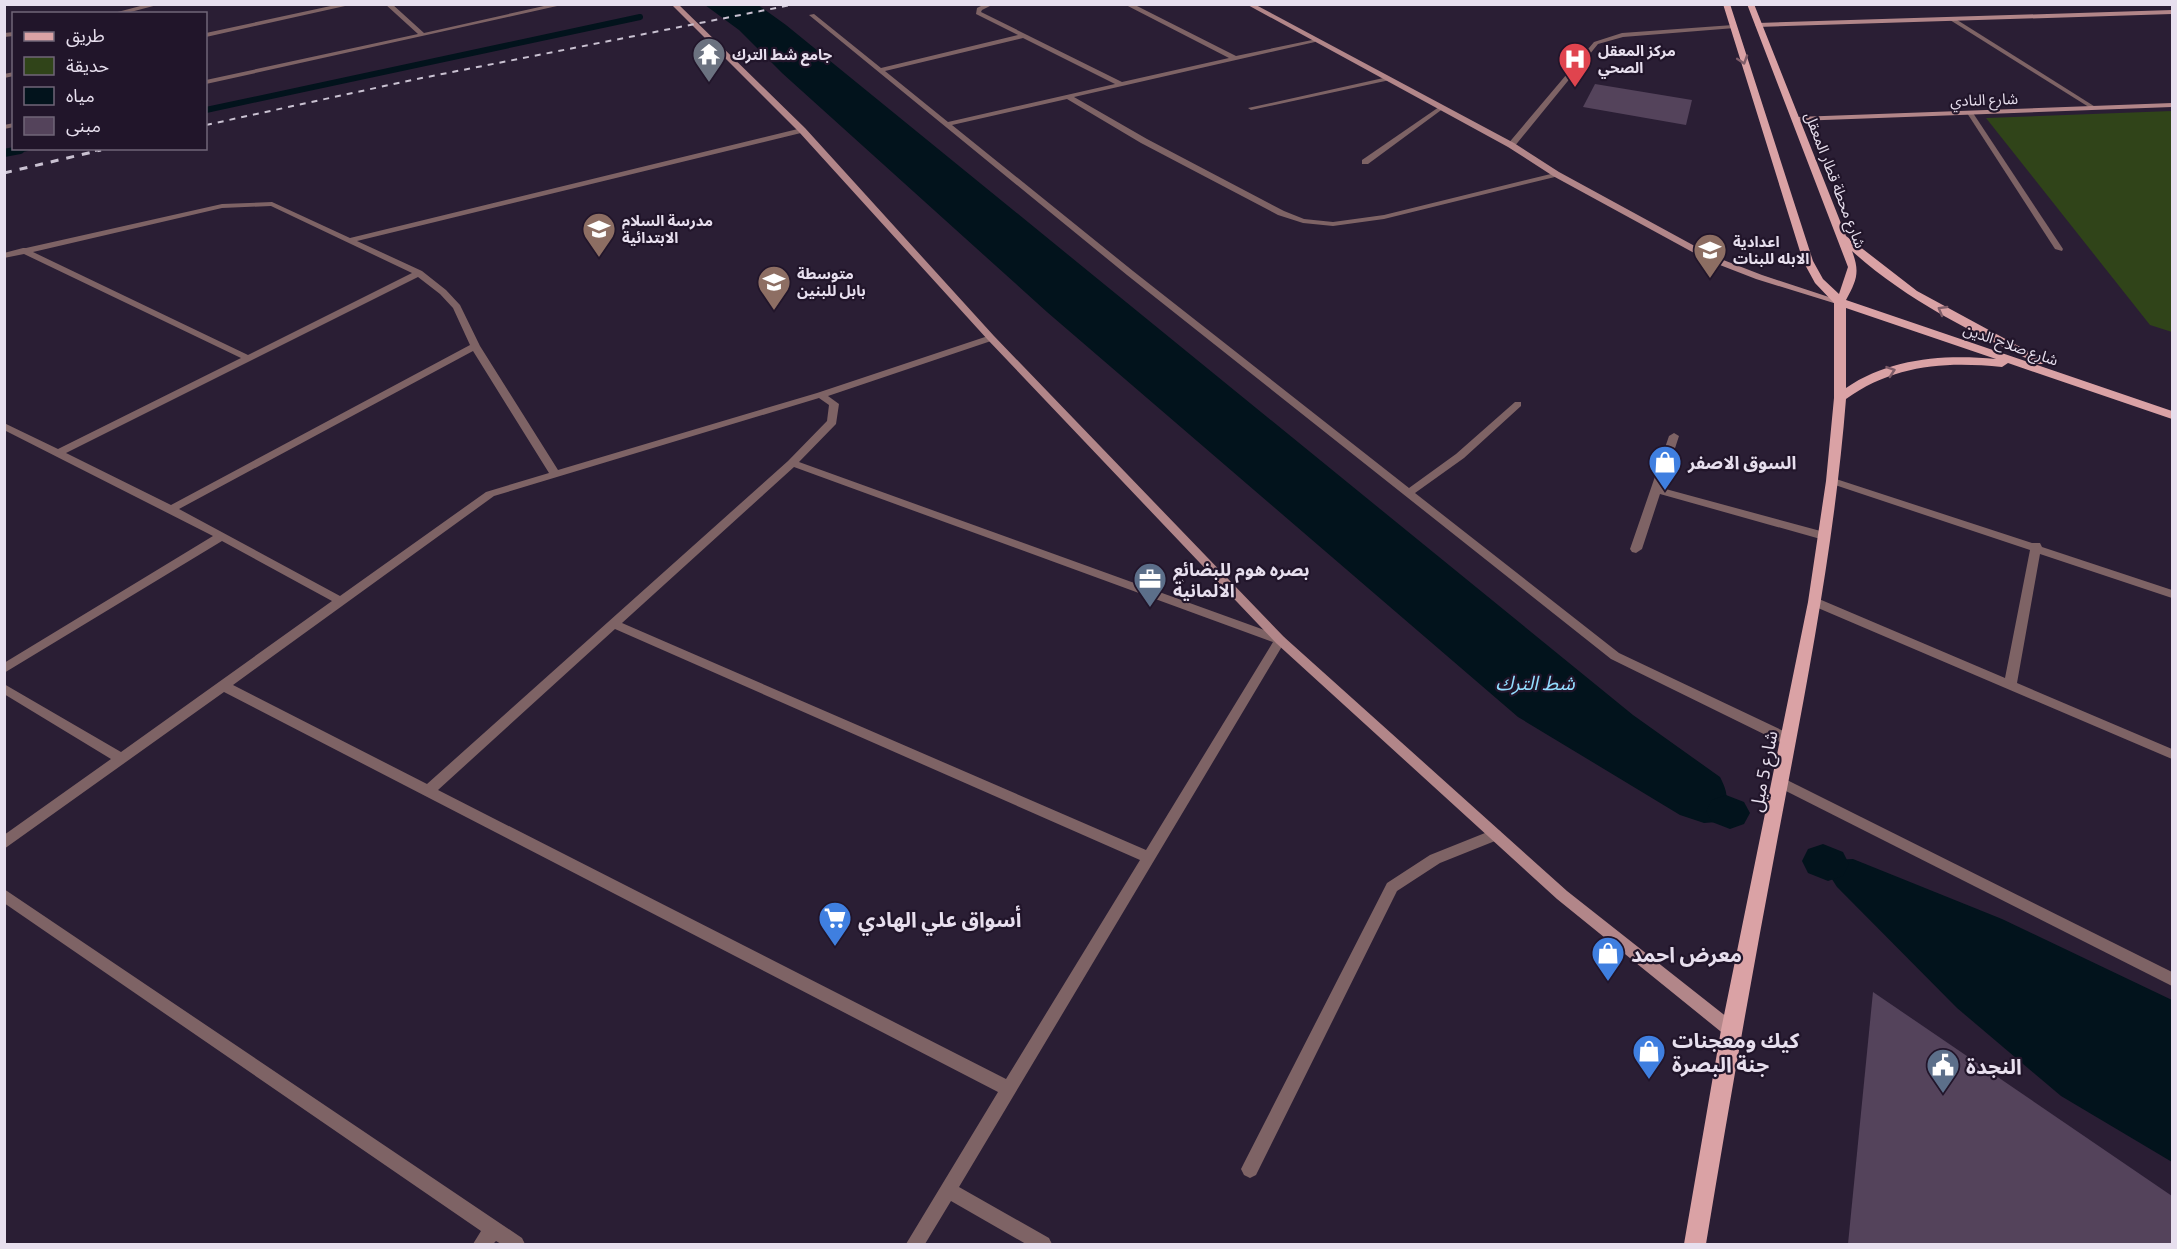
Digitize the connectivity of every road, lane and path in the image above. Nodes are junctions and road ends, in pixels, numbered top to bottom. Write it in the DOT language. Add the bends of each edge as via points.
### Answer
graph roads {
  1 [pos="158,4"];
  2 [pos="351,4"];
  3 [pos="388,4"];
  4 [pos="674,4"];
  5 [pos="991,4"];
  6 [pos="1127,4"];
  7 [pos="1249,4"];
  8 [pos="1726,4"];
  9 [pos="1750,4"];
  10 [pos="560,5"];
  11 [pos="122,12"];
  12 [pos="2172,12"];
  13 [pos="812,15"];
  14 [pos="1952,19"];
  15 [pos="1758,25"];
  16 [pos="1733,27"];
  17 [pos="422,34"];
  18 [pos="207,35"];
  19 [pos="1022,36"];
  20 [pos="1315,40"];
  21 [pos="1236,58"];
  22 [pos="881,70"];
  23 [pos="1388,79"];
  24 [pos="207,82"];
  25 [pos="1122,85"];
  26 [pos="1070,98"];
  27 [pos="2172,105"];
  28 [pos="1251,108"];
  29 [pos="1441,108"];
  30 [pos="2094,108"];
  31 [pos="1971,113"];
  32 [pos="1797,119"];
  33 [pos="949,124"];
  34 [pos="802,130"];
  35 [pos="1511,145"];
  36 [pos="1365,162"];
  37 [pos="1556,174"];
  38 [pos="1841,235"];
  39 [pos="351,240"];
  40 [pos="2059,249"];
  41 [pos="23,250"];
  42 [pos="4,256"];
  43 [pos="419,273"];
  44 [pos="1840,302"];
  45 [pos="991,338"];
  46 [pos="475,346"];
  47 [pos="248,358"];
  48 [pos="2041,370"];
  49 [pos="2107,393"];
  50 [pos="820,395"];
  51 [pos="1840,398"];
  52 [pos="1518,404"];
  53 [pos="2172,415"];
  54 [pos="4,426"];
  55 [pos="1674,436"];
  56 [pos="58,453"];
  57 [pos="792,463"];
  58 [pos="555,474"];
  59 [pos="1833,481"];
  60 [pos="1656,490"];
  61 [pos="1408,493"];
  62 [pos="171,509"];
  63 [pos="1824,536"];
  64 [pos="220,537"];
  65 [pos="2036,546"];
  66 [pos="1636,549"];
  67 [pos="2172,594"];
  68 [pos="341,601"];
  69 [pos="1815,602"];
  70 [pos="614,624"];
  71 [pos="1280,640"];
  72 [pos="4,669"];
  73 [pos="2010,685"];
  74 [pos="223,686"];
  75 [pos="4,688"];
  76 [pos="1790,740"];
  77 [pos="2172,754"];
  78 [pos="122,759"];
  79 [pos="1781,782"];
  80 [pos="428,791"];
  81 [pos="1495,835"];
  82 [pos="4,843"];
  83 [pos="1148,857"];
  84 [pos="4,895"];
  85 [pos="2172,980"];
  86 [pos="1731,1030"];
  87 [pos="1009,1089"];
  88 [pos="1250,1169"];
  89 [pos="948,1190"];
  90 [pos="494,1230"];
  91 [pos="482,1245"];
  92 [pos="516,1245"];
  93 [pos="915,1245"];
  94 [pos="1043,1245"];
  95 [pos="1695,1245"];
  1 -- 11 [label="street"];
  2 -- 18 [label="street"];
  3 -- 17 [label="street"];
  4 -- 34 [label="street"];
  5 -- 19 [label="street" via="978,13"];
  6 -- 21 [label="street"];
  7 -- 20 [label="street"];
  8 -- 16 [label="main road"];
  9 -- 15 [label="main road, شارع محطة قطار المعقل"];
  10 -- 17 [label="street"];
  12 -- 14 [label="street"];
  13 -- 22 [label="street"];
  14 -- 15 [label="street"];
  14 -- 30 [label="street"];
  15 -- 32 [label="main road, شارع محطة قطار المعقل"];
  16 -- 35 [label="street" via="1622,34 1596,43"];
  16 -- 44 [label="main road, one-way" via="1808,261 1819,281"];
  17 -- 24 [label="street"];
  19 -- 22 [label="street"];
  19 -- 25 [label="street"];
  20 -- 21 [label="street"];
  20 -- 23 [label="street"];
  21 -- 25 [label="street"];
  22 -- 33 [label="street"];
  23 -- 28 [label="street"];
  23 -- 29 [label="street"];
  25 -- 26 [label="street"];
  26 -- 33 [label="street"];
  26 -- 37 [label="street" via="1207,174 1303,221 1333,224 1384,217"];
  27 -- 30 [label="street, شارع النادي"];
  29 -- 35 [label="street"];
  29 -- 36 [label="street"];
  30 -- 31 [label="street, شارع النادي"];
  31 -- 32 [label="street, شارع النادي"];
  31 -- 40 [label="street"];
  32 -- 38 [label="main road, شارع محطة قطار المعقل"];
  33 -- 61 [label="street"];
  34 -- 39 [label="street"];
  34 -- 45 [label="street"];
  35 -- 37 [label="street"];
  37 -- 44 [label="street" via="1710,258"];
  38 -- 44 [label="main road, شارع محطة قطار المعقل" via="1853,267"];
  49 -- 38 [label="main road, one-way" via="1918,297 1876,268"];
  39 -- 41 [label="street" via="272,204 259,202 222,206"];
  39 -- 43 [label="street"];
  41 -- 42 [label="street"];
  41 -- 47 [label="street"];
  43 -- 46 [label="street" via="457,307"];
  43 -- 47 [label="street"];
  44 -- 48 [label="main road, شارع صلاح الدين"];
  44 -- 51 [label="main road, شارع 5 ميل"];
  45 -- 50 [label="street"];
  45 -- 71 [label="street"];
  46 -- 58 [label="street"];
  46 -- 62 [label="street"];
  47 -- 56 [label="street"];
  48 -- 49 [label="main road, شارع صلاح الدين"];
  51 -- 48 [label="main road, one-way" via="1856,384 1921,363 1974,360"];
  49 -- 53 [label="main road, شارع صلاح الدين"];
  50 -- 57 [label="street" via="834,404 832,422"];
  50 -- 58 [label="street"];
  51 -- 59 [label="main road, شارع 5 ميل"];
  52 -- 61 [label="street" via="1460,456"];
  54 -- 56 [label="street"];
  55 -- 60 [label="street"];
  56 -- 62 [label="street"];
  57 -- 70 [label="street"];
  57 -- 71 [label="street"];
  58 -- 68 [label="street" via="489,494"];
  59 -- 63 [label="main road, شارع 5 ميل"];
  59 -- 65 [label="street"];
  60 -- 63 [label="street"];
  60 -- 66 [label="street"];
  61 -- 76 [label="street" via="1615,656"];
  62 -- 64 [label="street"];
  63 -- 69 [label="main road, شارع 5 ميل"];
  64 -- 68 [label="street"];
  64 -- 72 [label="street"];
  65 -- 67 [label="street"];
  65 -- 73 [label="street"];
  68 -- 74 [label="street"];
  69 -- 73 [label="street"];
  69 -- 76 [label="main road, شارع 5 ميل"];
  70 -- 80 [label="street"];
  70 -- 83 [label="street"];
  71 -- 81 [label="street"];
  71 -- 83 [label="street"];
  73 -- 77 [label="street"];
  74 -- 78 [label="street"];
  74 -- 80 [label="street"];
  75 -- 78 [label="street"];
  76 -- 79 [label="main road, شارع 5 ميل"];
  78 -- 82 [label="street"];
  79 -- 85 [label="street"];
  79 -- 86 [label="main road, شارع 5 ميل"];
  80 -- 87 [label="street"];
  81 -- 86 [label="street" via="1562,895"];
  81 -- 88 [label="street" via="1435,859 1392,887"];
  83 -- 87 [label="street"];
  84 -- 90 [label="street"];
  86 -- 95 [label="main road, شارع 5 ميل"];
  87 -- 89 [label="street"];
  89 -- 93 [label="street"];
  89 -- 94 [label="street"];
  90 -- 91 [label="street"];
  90 -- 92 [label="street"];
}
